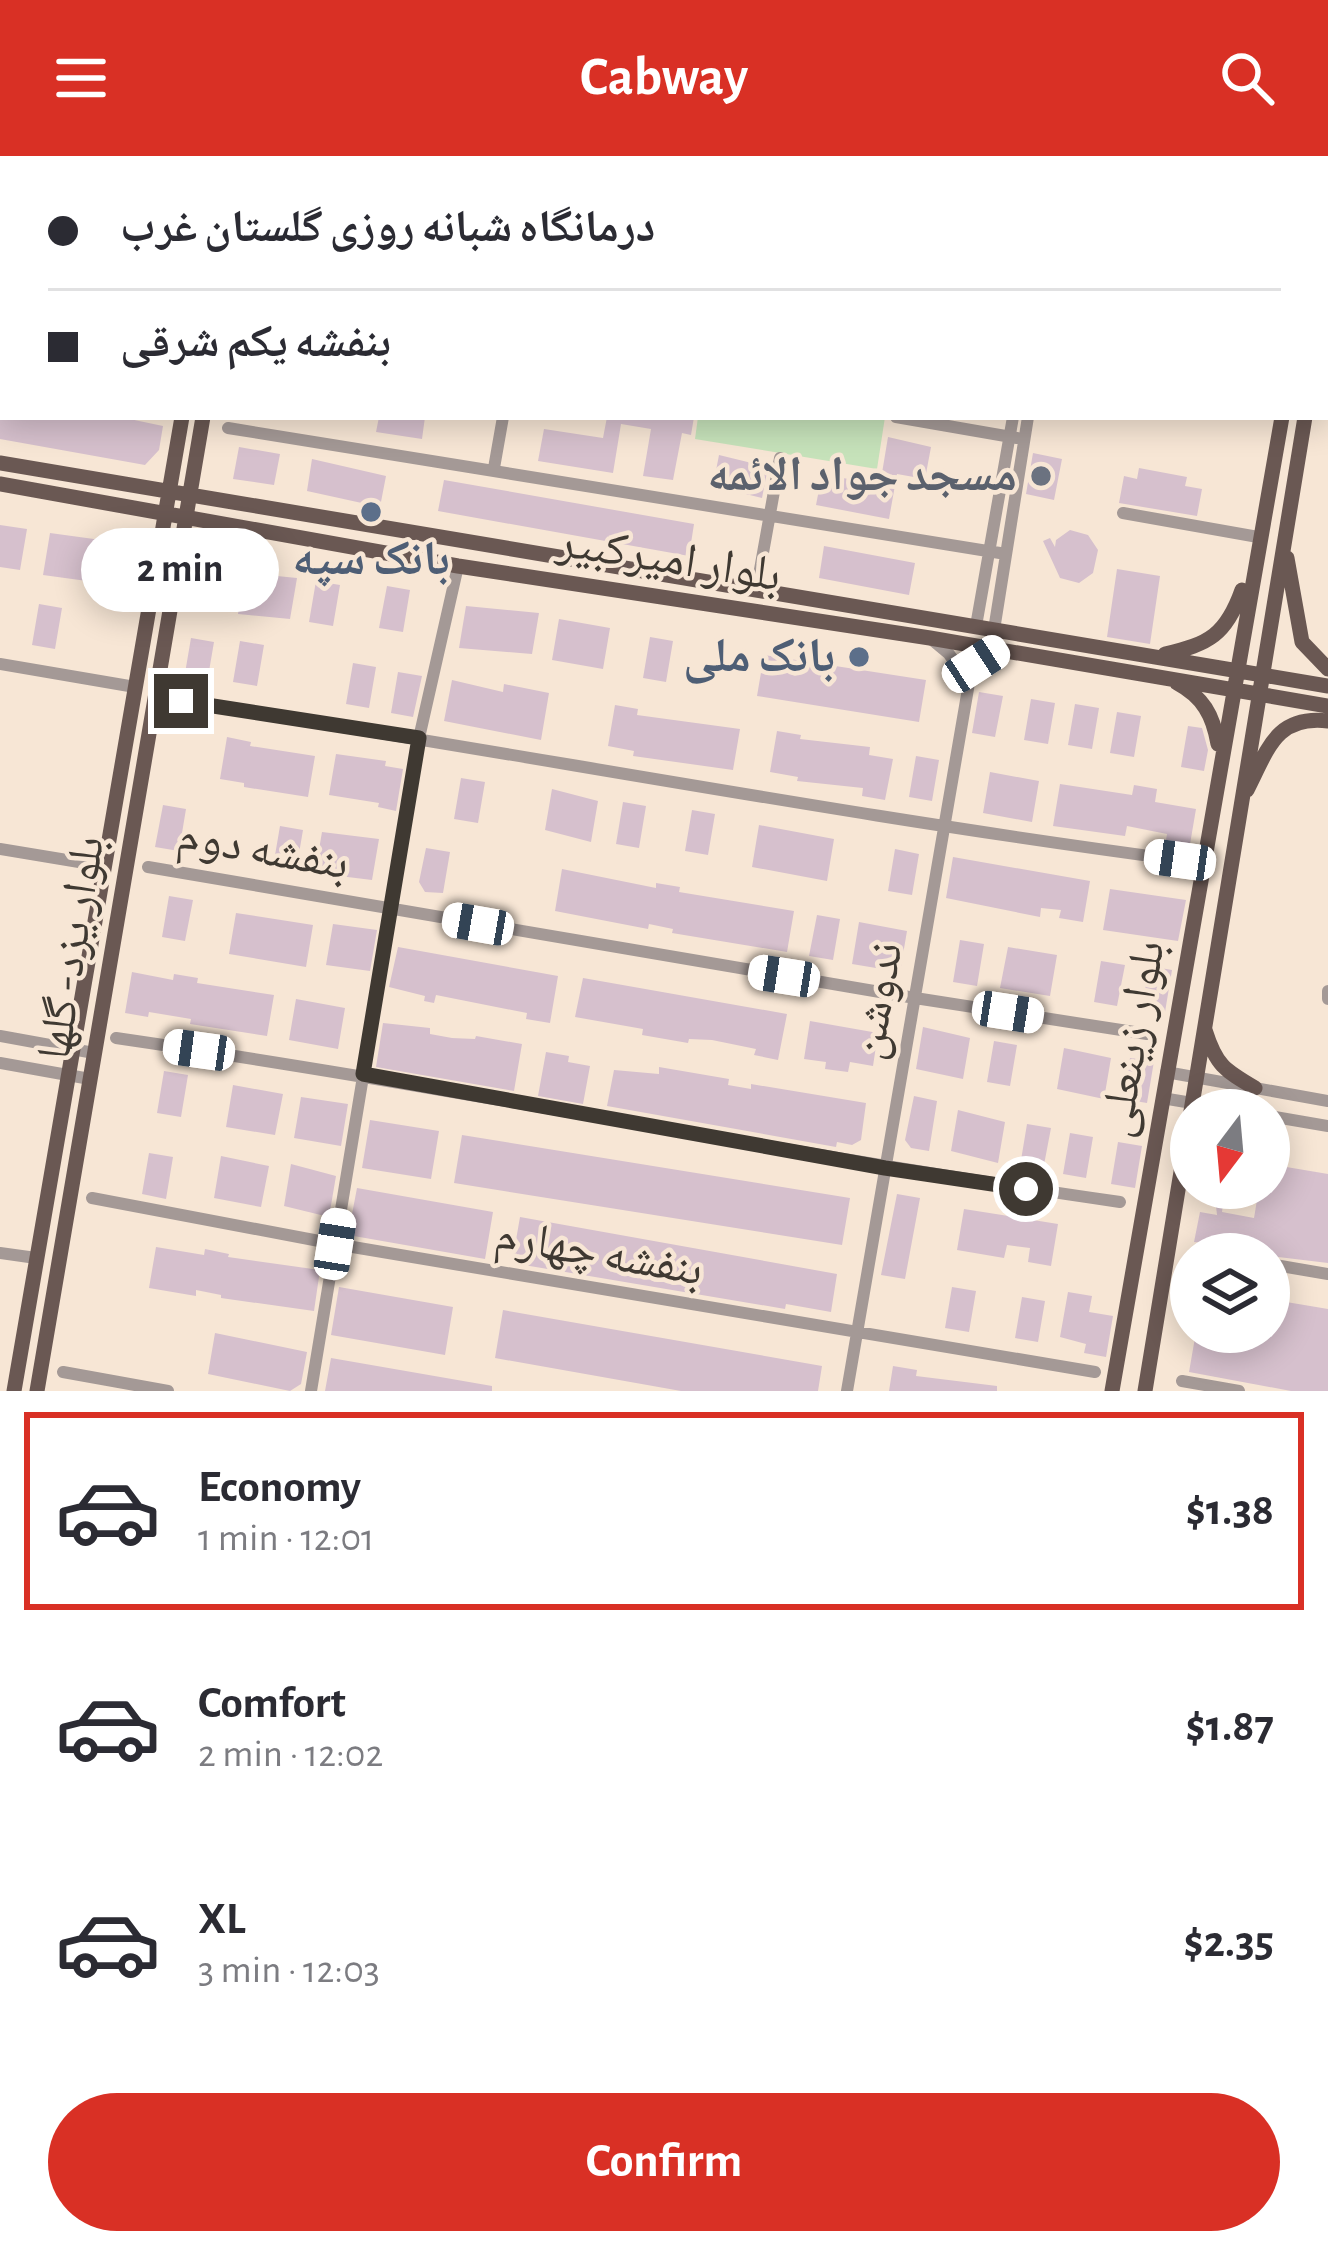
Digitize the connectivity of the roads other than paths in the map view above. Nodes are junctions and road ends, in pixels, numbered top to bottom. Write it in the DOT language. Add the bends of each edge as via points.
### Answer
graph roads {
  1 [pos="181,420"];
  2 [pos="202,420"];
  3 [pos="502,420"];
  4 [pos="913,420"];
  5 [pos="1014,420"];
  6 [pos="1026,420"];
  7 [pos="1281,420"];
  8 [pos="1305,420"];
  9 [pos="229,428"];
  10 [pos="1017,438"];
  11 [pos="780,458"];
  12 [pos="0,463"];
  13 [pos="494,468"];
  14 [pos="0,484"];
  15 [pos="168,493"];
  16 [pos="189,496"];
  17 [pos="1124,513"];
  18 [pos="165,515"];
  19 [pos="770,516"];
  20 [pos="185,518"];
  21 [pos="1259,531"];
  22 [pos="1285,538"];
  23 [pos="989,551"];
  24 [pos="1006,554"];
  25 [pos="458,566"];
  26 [pos="759,575"];
  27 [pos="976,626"];
  28 [pos="994,629"];
  29 [pos="930,638"];
  30 [pos="999,650"];
  31 [pos="0,664"];
  32 [pos="1152,665"];
  33 [pos="1328,669"];
  34 [pos="1235,670"];
  35 [pos="1261,674"];
  36 [pos="969,683"];
  37 [pos="1328,686"];
  38 [pos="135,687"];
  39 [pos="1232,689"];
  40 [pos="1258,694"];
  41 [pos="181,701"];
  42 [pos="1328,706"];
  43 [pos="1328,721"];
  44 [pos="419,738"];
  45 [pos="1216,796"];
  46 [pos="1240,803"];
  47 [pos="944,829"];
  48 [pos="0,849"];
  49 [pos="1180,860"];
  50 [pos="103,866"];
  51 [pos="148,867"];
  52 [pos="391,909"];
  53 [pos="915,998"];
  54 [pos="1202,1023"];
  55 [pos="1147,1034"];
  56 [pos="0,1036"];
  57 [pos="116,1038"];
  58 [pos="71,1048"];
  59 [pos="94,1053"];
  60 [pos="0,1063"];
  61 [pos="1166,1072"];
  62 [pos="67,1073"];
  63 [pos="363,1074"];
  64 [pos="1194,1077"];
  65 [pos="90,1078"];
  66 [pos="1256,1088"];
  67 [pos="1192,1089"];
  68 [pos="1162,1098"];
  69 [pos="1170,1099"];
  70 [pos="1328,1100"];
  71 [pos="1290,1120"];
  72 [pos="1328,1126"];
  73 [pos="885,1168"];
  74 [pos="92,1198"];
  75 [pos="1120,1202"];
  76 [pos="1174,1209"];
  77 [pos="335,1244"];
  78 [pos="0,1252"];
  79 [pos="36,1258"];
  80 [pos="1290,1268"];
  81 [pos="1328,1274"];
  82 [pos="857,1334"];
  83 [pos="63,1372"];
  84 [pos="1095,1372"];
  85 [pos="1182,1381"];
  86 [pos="14,1391"];
  87 [pos="37,1391"];
  88 [pos="167,1391"];
  89 [pos="311,1391"];
  90 [pos="847,1391"];
  91 [pos="1112,1391"];
  92 [pos="1145,1391"];
  93 [pos="1239,1391"];
  1 -- 15 [label="main road"];
  2 -- 16 [label="main road"];
  3 -- 13 [label="street"];
  4 -- 10 [label="street"];
  5 -- 10 [label="street"];
  6 -- 10 [label="street"];
  7 -- 21 [label="main road, بلوار زینعلی"];
  8 -- 22 [label="main road, بلوار زینعلی"];
  9 -- 13 [label="street"];
  10 -- 23 [label="street"];
  10 -- 24 [label="street"];
  11 -- 19 [label="street"];
  12 -- 15 [label="main road, بلوار امیرکبیر"];
  13 -- 19 [label="street"];
  14 -- 18 [label="main road, بلوار امیرکبیر"];
  15 -- 16 [label="main road, بلوار امیرکبیر"];
  15 -- 18 [label="main road, بلوار یزد- گلها"];
  16 -- 20 [label="main road, بلوار یزد- گلها"];
  16 -- 27 [label="main road, بلوار امیرکبیر"];
  17 -- 21 [label="street"];
  18 -- 20 [label="main road, بلوار امیرکبیر"];
  18 -- 38 [label="main road, بلوار یزد- گلها"];
  19 -- 23 [label="street"];
  19 -- 26 [label="street"];
  20 -- 25 [label="main road, بلوار امیرکبیر"];
  20 -- 59 [label="main road, بلوار یزد- گلها"];
  21 -- 32 [label="main road" via="1222,629 1203,646"];
  21 -- 34 [label="main road, بلوار زینعلی"];
  22 -- 33 [label="main road" via="1302,642"];
  22 -- 35 [label="main road, بلوار زینعلی"];
  23 -- 24 [label="street"];
  23 -- 27 [label="street"];
  24 -- 28 [label="street"];
  25 -- 29 [label="main road, بلوار امیرکبیر"];
  25 -- 44 [label="street"];
  27 -- 28 [label="main road, بلوار امیرکبیر"];
  28 -- 32 [label="main road, بلوار امیرکبیر"];
  29 -- 30 [label="main road, بلوار امیرکبیر"];
  29 -- 36 [label="street"];
  30 -- 32 [label="main road, بلوار امیرکبیر"];
  30 -- 36 [label="street" via="976,664"];
  31 -- 38 [label="street"];
  32 -- 34 [label="main road, بلوار امیرکبیر"];
  32 -- 39 [label="main road, بلوار امیرکبیر"];
  32 -- 45 [label="main road" via="1201,699 1214,719"];
  34 -- 35 [label="main road, بلوار امیرکبیر"];
  34 -- 39 [label="main road, بلوار زینعلی"];
  35 -- 37 [label="main road, بلوار امیرکبیر"];
  35 -- 40 [label="main road, بلوار زینعلی"];
  36 -- 47 [label="street, ندوشن"];
  38 -- 50 [label="main road, بلوار یزد- گلها"];
  39 -- 40 [label="main road, بلوار امیرکبیر"];
  39 -- 45 [label="main road, بلوار زینعلی"];
  40 -- 42 [label="main road, بلوار امیرکبیر"];
  40 -- 46 [label="main road, بلوار زینعلی"];
  41 -- 44 [label="street"];
  43 -- 46 [label="main road" via="1306,718 1285,727"];
  44 -- 47 [label="street"];
  44 -- 52 [label="street"];
  45 -- 61 [label="main road, بلوار زینعلی"];
  46 -- 54 [label="main road, بلوار زینعلی"];
  47 -- 49 [label="street"];
  47 -- 53 [label="street, ندوشن"];
  48 -- 50 [label="street"];
  50 -- 58 [label="main road, بلوار یزد- گلها"];
  51 -- 52 [label="street, بنفشه دوم"];
  52 -- 53 [label="street, بنفشه دوم"];
  52 -- 63 [label="street"];
  53 -- 55 [label="street, بنفشه دوم"];
  53 -- 73 [label="street, ندوشن"];
  54 -- 64 [label="main road, بلوار زینعلی"];
  54 -- 66 [label="main road" via="1214,1059"];
  56 -- 58 [label="street"];
  57 -- 63 [label="street"];
  58 -- 59 [label="street"];
  58 -- 62 [label="main road, بلوار یزد- گلها"];
  59 -- 65 [label="main road, بلوار یزد- گلها"];
  60 -- 62 [label="street"];
  61 -- 64 [label="street"];
  61 -- 68 [label="main road, بلوار زینعلی"];
  62 -- 65 [label="street"];
  62 -- 79 [label="main road, بلوار یزد- گلها"];
  63 -- 73 [label="street"];
  63 -- 77 [label="street"];
  64 -- 66 [label="street"];
  64 -- 67 [label="main road, بلوار زینعلی"];
  65 -- 87 [label="main road, بلوار یزد- گلها"];
  66 -- 70 [label="street"];
  68 -- 69 [label="street"];
  68 -- 91 [label="main road, بلوار زینعلی"];
  71 -- 72 [label="street"];
  73 -- 75 [label="street"];
  73 -- 82 [label="street, ندوشن"];
  74 -- 77 [label="street, بنفشه چهارم"];
  76 -- 92 [label="main road, بلوار زینعلی"];
  77 -- 82 [label="street, بنفشه چهارم"];
  77 -- 89 [label="street"];
  78 -- 79 [label="street"];
  79 -- 86 [label="main road, بلوار یزد- گلها"];
  80 -- 81 [label="street"];
  82 -- 84 [label="street, بنفشه چهارم"];
  82 -- 90 [label="street, ندوشن"];
  83 -- 88 [label="street"];
  85 -- 93 [label="street"];
}
